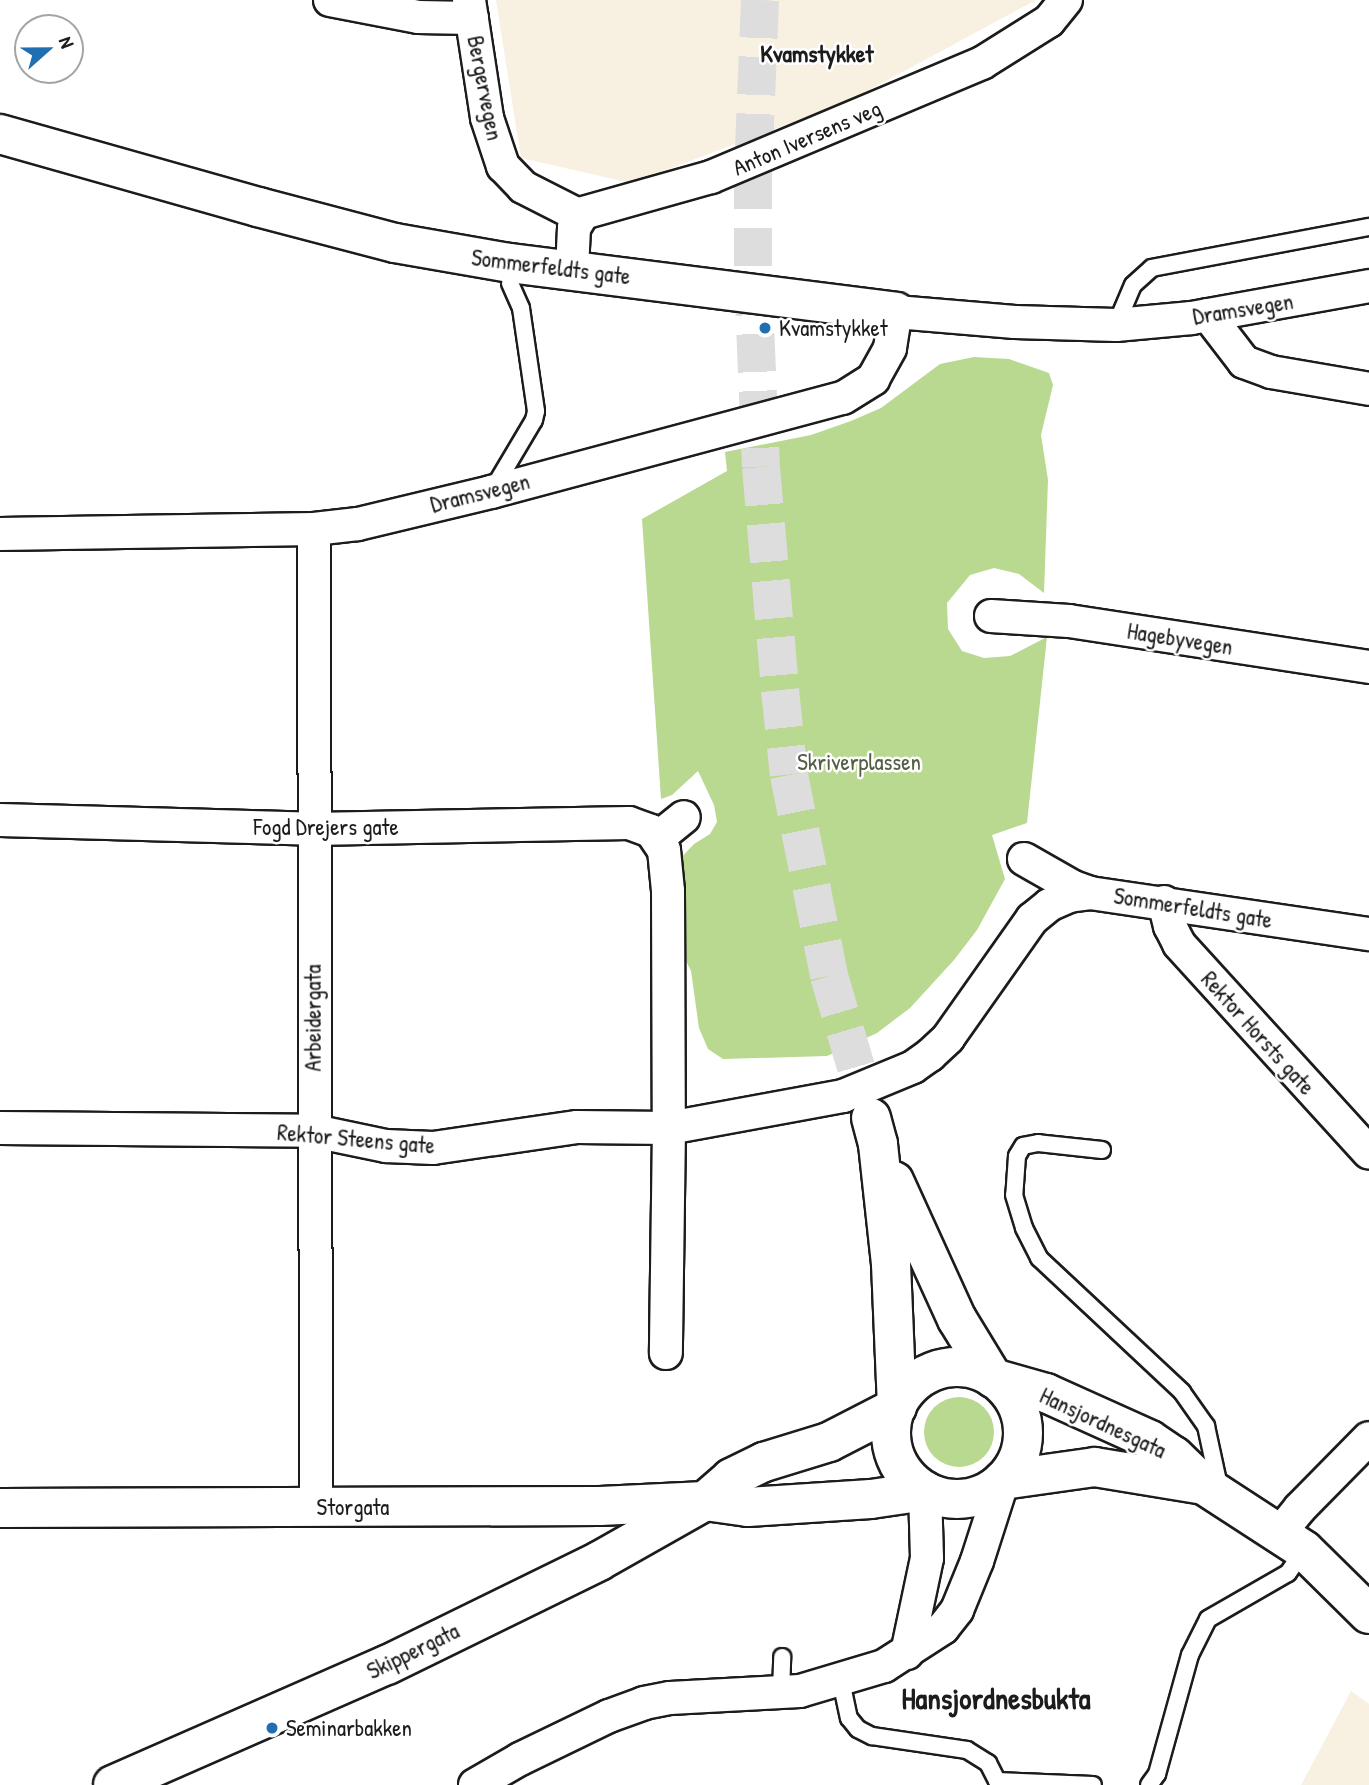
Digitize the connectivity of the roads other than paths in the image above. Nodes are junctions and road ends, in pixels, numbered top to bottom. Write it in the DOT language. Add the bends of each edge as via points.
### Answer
graph roads {
  1 [pos="330,0"];
  2 [pos="1066,0"];
  3 [pos="470,9"];
  4 [pos="0,134"];
  5 [pos="580,216"];
  6 [pos="1369,228"];
  7 [pos="572,270"];
  8 [pos="510,283"];
  9 [pos="1369,286"];
  10 [pos="895,312"];
  11 [pos="1208,315"];
  12 [pos="1116,325"];
  13 [pos="1369,389"];
  14 [pos="491,492"];
  15 [pos="314,529"];
  16 [pos="0,534"];
  17 [pos="991,616"];
  18 [pos="1369,667"];
  19 [pos="684,817"];
  20 [pos="0,820"];
  21 [pos="313,829"];
  22 [pos="655,834"];
  23 [pos="1024,859"];
  24 [pos="1090,893"];
  25 [pos="1164,902"];
  26 [pos="1369,934"];
  27 [pos="0,1128"];
  28 [pos="669,1128"];
  29 [pos="314,1131"];
  30 [pos="1102,1150"];
  31 [pos="1369,1153"];
  32 [pos="666,1353"];
  33 [pos="993,1378"];
  34 [pos="897,1407"];
  35 [pos="1369,1438"];
  36 [pos="1003,1480"];
  37 [pos="925,1491"];
  38 [pos="1212,1491"];
  39 [pos="705,1501"];
  40 [pos="316,1507"];
  41 [pos="0,1508"];
  42 [pos="1291,1542"];
  43 [pos="1369,1614"];
  44 [pos="906,1653"];
  45 [pos="782,1657"];
  46 [pos="841,1681"];
  47 [pos="781,1693"];
  48 [pos="113,1785"];
  49 [pos="475,1785"];
  50 [pos="1093,1785"];
  51 [pos="1150,1785"];
  1 -- 3 [label="street" via="418,17"];
  2 -- 5 [label="street, Anton Iversens veg" via="1042,26 982,63 711,177"];
  3 -- 5 [label="street, Bergervegen" via="487,118 503,166 523,187"];
  4 -- 7 [label="street, Sommerfeldts gate" via="395,243"];
  5 -- 7 [label="street" via="574,228"];
  6 -- 12 [label="lane" via="1152,268 1137,279"];
  7 -- 10 [label="street, Sommerfeldts gate"];
  8 -- 14 [label="lane" via="521,308 536,411"];
  9 -- 11 [label="street, Dramsvegen"];
  10 -- 12 [label="street, Sommerfeldts gate"];
  10 -- 14 [label="street, Dramsvegen" via="890,348 873,379 859,391"];
  11 -- 12 [label="street, Dramsvegen"];
  11 -- 13 [label="street" via="1244,362 1257,369"];
  14 -- 15 [label="street, Dramsvegen" via="358,524"];
  15 -- 16 [label="street, Dramsvegen"];
  15 -- 21 [label="street, Arbeidergata"];
  17 -- 18 [label="street, Hagebyvegen" via="1069,621"];
  19 -- 22 [label="street"];
  20 -- 21 [label="street, Fogd Drejers gate"];
  21 -- 22 [label="street, Fogd Drejers gate" via="629,823"];
  21 -- 29 [label="street, Arbeidergata"];
  22 -- 28 [label="street" via="664,850 668,891"];
  23 -- 24 [label="street, Sommerfeldts gate"];
  24 -- 25 [label="street, Sommerfeldts gate"];
  24 -- 28 [label="street, Rektor Steens gate" via="1069,896 1032,919 948,1038 913,1067 843,1096"];
  25 -- 26 [label="street, Sommerfeldts gate"];
  25 -- 31 [label="street, Rektor Horsts gate" via="1179,944"];
  27 -- 29 [label="street, Rektor Steens gate"];
  28 -- 29 [label="street, Rektor Steens gate" via="577,1127 433,1149 386,1146"];
  28 -- 32 [label="street"];
  29 -- 40 [label="street, Arbeidergata"];
  30 -- 38 [label="lane" via="1038,1143 1023,1146 1017,1156 1014,1195 1024,1228 1039,1258 1182,1392 1206,1426"];
  33 -- 34 [label="street" via="962,1368 938,1371 917,1381"];
  33 -- 34 [label="street" via="935,1276 875,1131 891,1264"];
  33 -- 36 [label="street" via="1010,1394 1022,1427 1017,1461"];
  33 -- 38 [label="street, Hansjordnesgata" via="1046,1393 1150,1440"];
  34 -- 37 [label="street" via="891,1434 897,1461"];
  34 -- 39 [label="street" via="829,1442 764,1462 732,1478"];
  35 -- 42 [label="street" via="1300,1508"];
  36 -- 37 [label="street" via="966,1499"];
  36 -- 38 [label="street, Hansjordnesgata" via="1095,1467"];
  36 -- 44 [label="street" via="957,1610 943,1628"];
  37 -- 39 [label="street, Storgata" via="801,1506 748,1507"];
  37 -- 44 [label="street" via="927,1558"];
  38 -- 42 [label="street, Hansjordnesgata"];
  39 -- 40 [label="street, Storgata"];
  39 -- 48 [label="street, Skippergata" via="598,1561 387,1665"];
  40 -- 41 [label="street, Storgata"];
  42 -- 43 [label="street, Hansjordnesgata"];
  42 -- 51 [label="lane" via="1288,1573 1208,1619 1190,1655"];
  44 -- 46 [label="street"];
  45 -- 47 [label="lane"];
  46 -- 47 [label="street"];
  46 -- 50 [label="lane" via="849,1717 858,1729 872,1736 967,1750 988,1763 997,1781"];
  47 -- 49 [label="street" via="644,1703 531,1753"];
}
